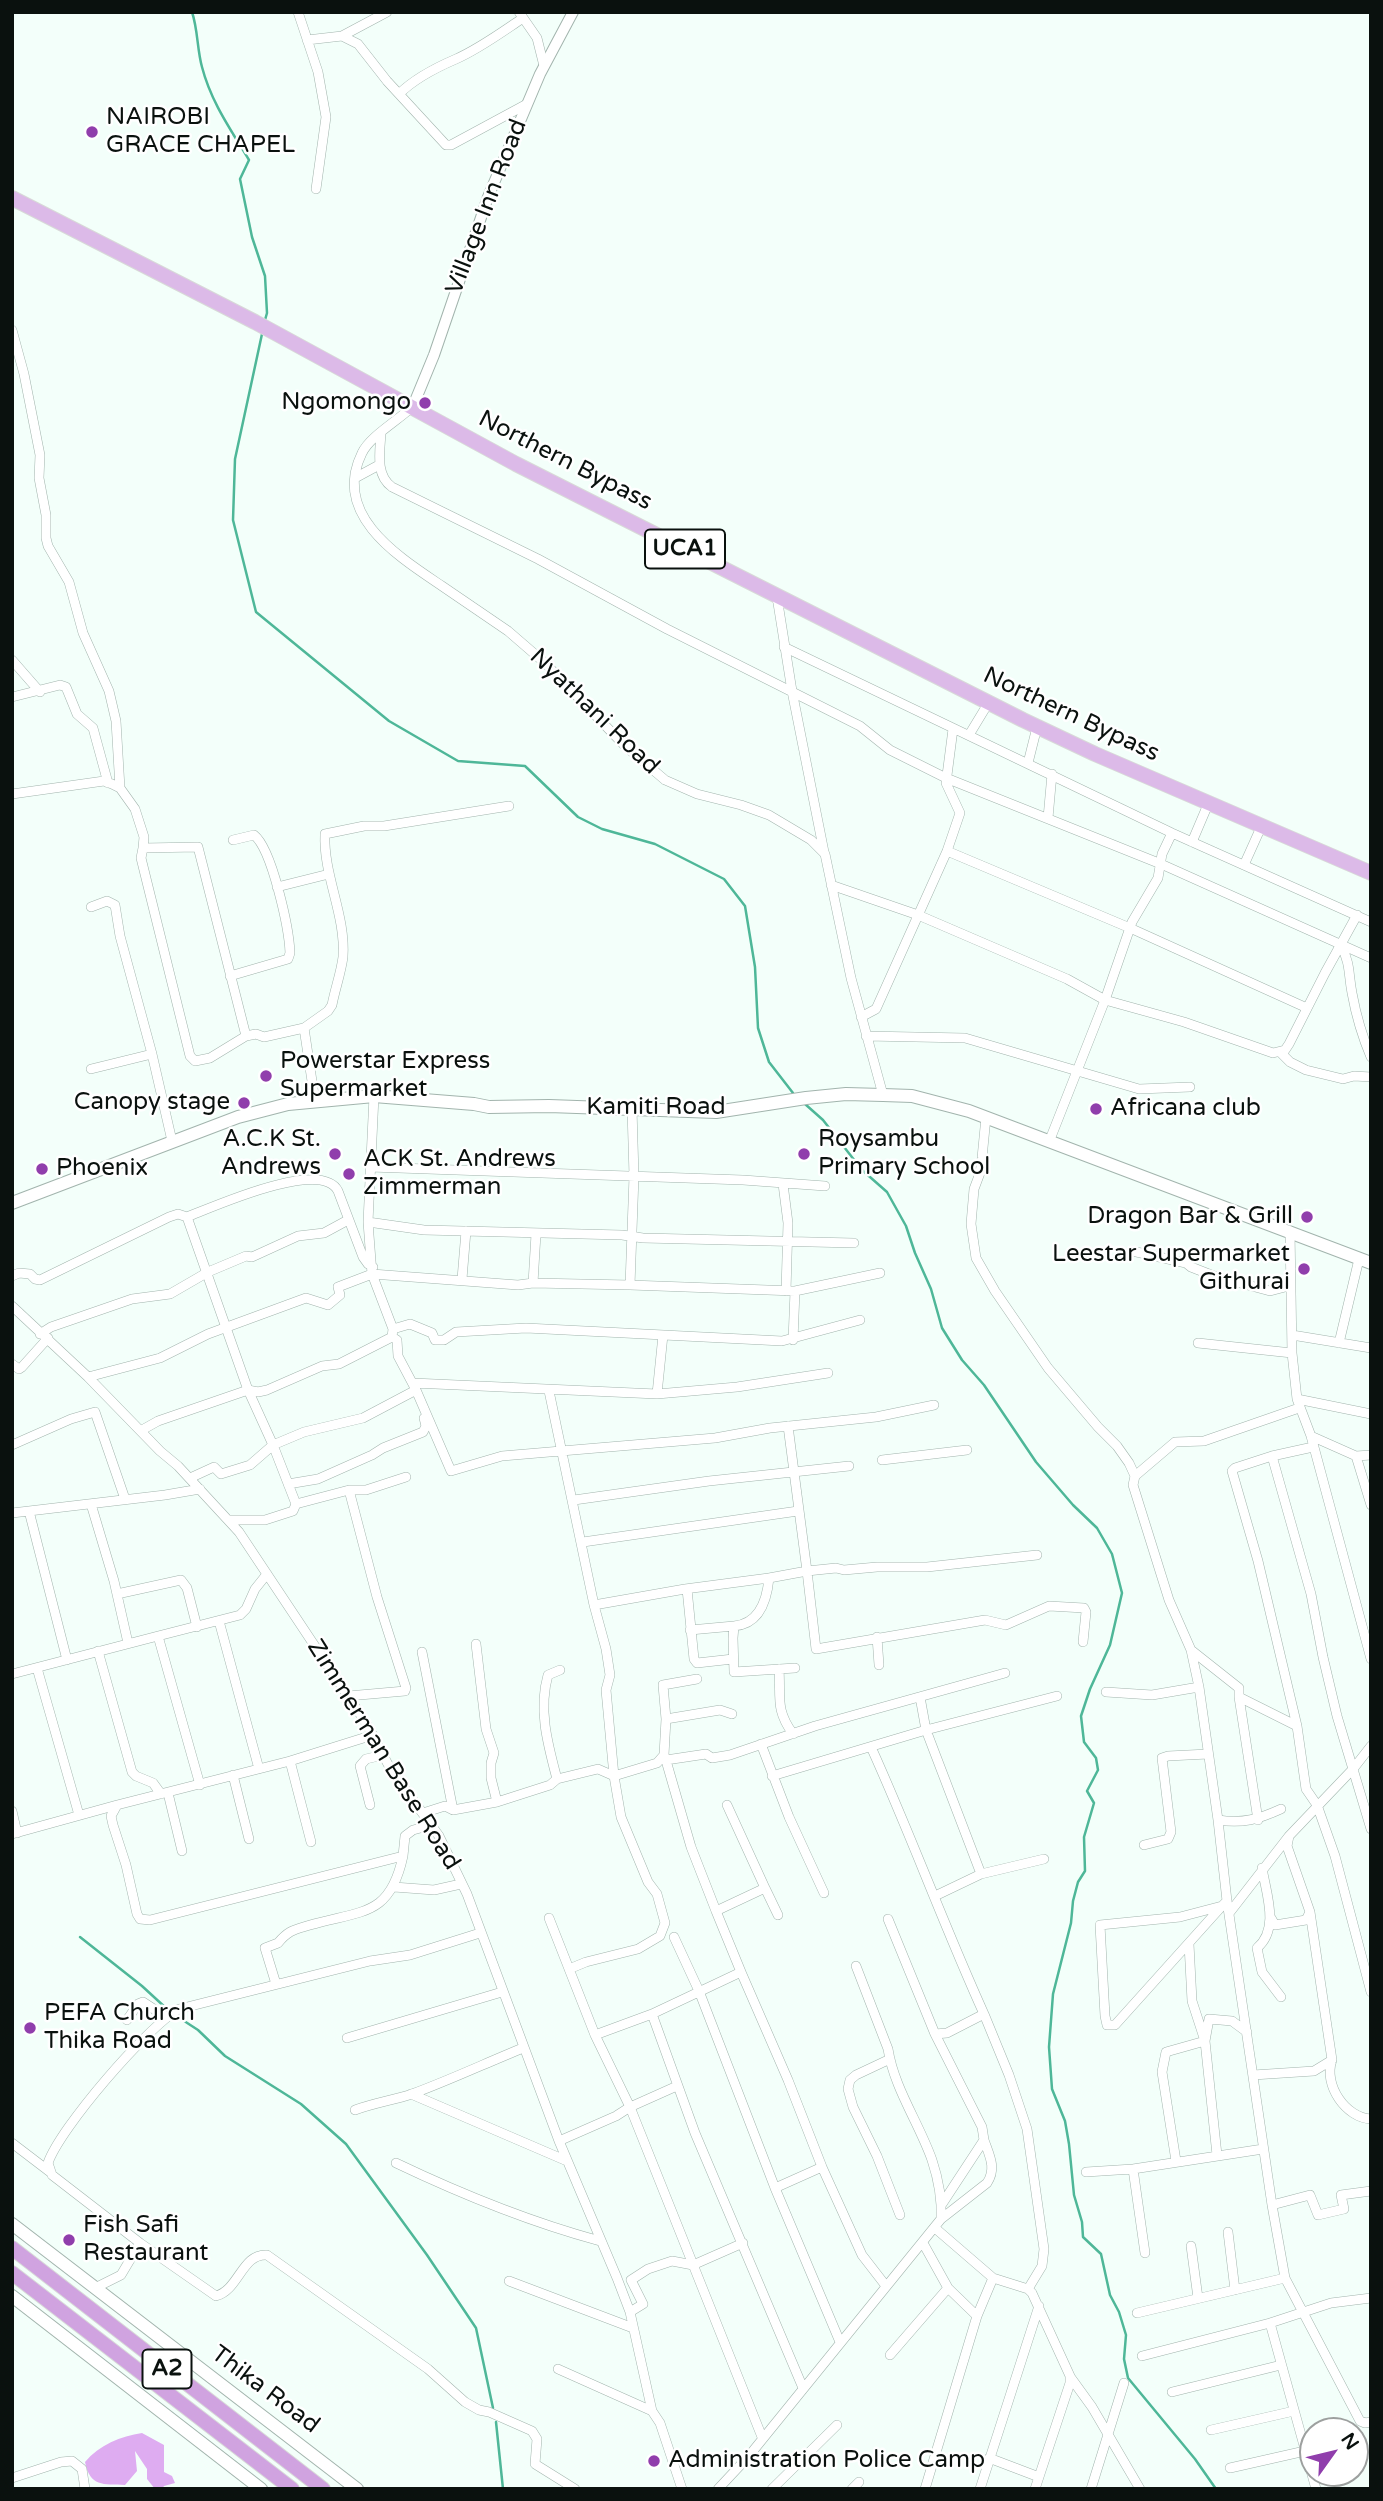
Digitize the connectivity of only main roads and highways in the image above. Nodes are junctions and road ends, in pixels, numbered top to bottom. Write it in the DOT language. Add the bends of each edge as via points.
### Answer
graph roads {
  1 [pos="12,198"];
  2 [pos="1371,873"];
  3 [pos="12,1203"];
  4 [pos="1365,1261"];
  5 [pos="12,2224"];
  6 [pos="12,2249"];
  7 [pos="12,2273"];
  8 [pos="12,2296"];
  9 [pos="261,2489"];
  10 [pos="292,2489"];
  11 [pos="323,2489"];
  12 [pos="357,2489"];
  1 -- 2 [label="main road, Northern Bypass / UCA1" via="516,464 1037,727"];
  3 -- 4 [label="main road, Kamiti Road" via="253,1112 315,1101 374,1096 489,1107 716,1112 846,1094 912,1096 986,1117"];
  5 -- 12 [label="main road, Thika Road"];
  6 -- 11 [label="highway, Thika Road / A2"];
  7 -- 10 [label="highway, A2"];
  8 -- 9 [label="main road"];
}
